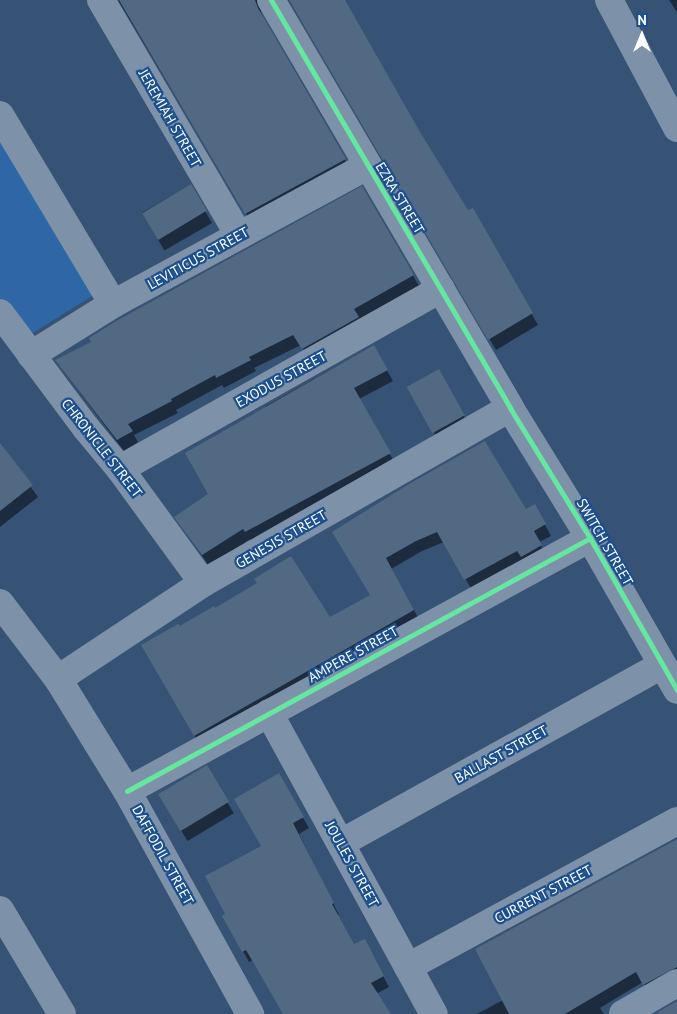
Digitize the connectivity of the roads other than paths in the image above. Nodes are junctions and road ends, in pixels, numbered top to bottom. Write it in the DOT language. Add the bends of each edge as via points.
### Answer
graph roads {
  1 [pos="101,0"];
  2 [pos="271,0"];
  3 [pos="609,0"];
  4 [pos="0,114"];
  5 [pos="677,128"];
  6 [pos="367,166"];
  7 [pos="239,235"];
  8 [pos="441,290"];
  9 [pos="113,304"];
  10 [pos="0,312"];
  11 [pos="31,355"];
  12 [pos="510,408"];
  13 [pos="120,469"];
  14 [pos="590,538"];
  15 [pos="203,584"];
  16 [pos="0,603"];
  17 [pos="662,664"];
  18 [pos="58,679"];
  19 [pos="677,690"];
  20 [pos="269,713"];
  21 [pos="127,790"];
  22 [pos="677,821"];
  23 [pos="341,843"];
  24 [pos="0,910"];
  25 [pos="408,967"];
  26 [pos="677,983"];
  27 [pos="62,1014"];
  28 [pos="250,1014"];
  29 [pos="434,1014"];
  30 [pos="623,1014"];
  1 -- 7 [label="street, JEREMIAH STREET"];
  2 -- 6 [label="street, EZRA STREET"];
  3 -- 5 [label="street"];
  4 -- 9 [label="street"];
  6 -- 7 [label="street, LEVITICUS STREET"];
  6 -- 8 [label="street, EZRA STREET"];
  7 -- 9 [label="street, LEVITICUS STREET"];
  8 -- 12 [label="street, EZRA STREET"];
  8 -- 13 [label="street, EXODUS STREET"];
  9 -- 11 [label="street, LEVITICUS STREET"];
  10 -- 11 [label="street, CHRONICLE STREET"];
  11 -- 13 [label="street, CHRONICLE STREET"];
  12 -- 14 [label="street, SWITCH STREET"];
  12 -- 15 [label="street, GENESIS STREET"];
  13 -- 15 [label="street, CHRONICLE STREET"];
  14 -- 17 [label="street, SWITCH STREET"];
  14 -- 20 [label="street, AMPERE STREET"];
  15 -- 18 [label="street, GENESIS STREET"];
  16 -- 18 [label="street, DAFFODIL STREET"];
  17 -- 19 [label="street, SWITCH STREET"];
  17 -- 23 [label="street, BALLAST STREET"];
  18 -- 21 [label="street, DAFFODIL STREET"];
  20 -- 21 [label="street, AMPERE STREET"];
  20 -- 23 [label="street, JOULES STREET"];
  21 -- 28 [label="street, DAFFODIL STREET"];
  22 -- 25 [label="street, CURRENT STREET"];
  23 -- 25 [label="street, JOULES STREET"];
  24 -- 27 [label="street"];
  25 -- 29 [label="street, JOULES STREET"];
  26 -- 30 [label="street"];
}
